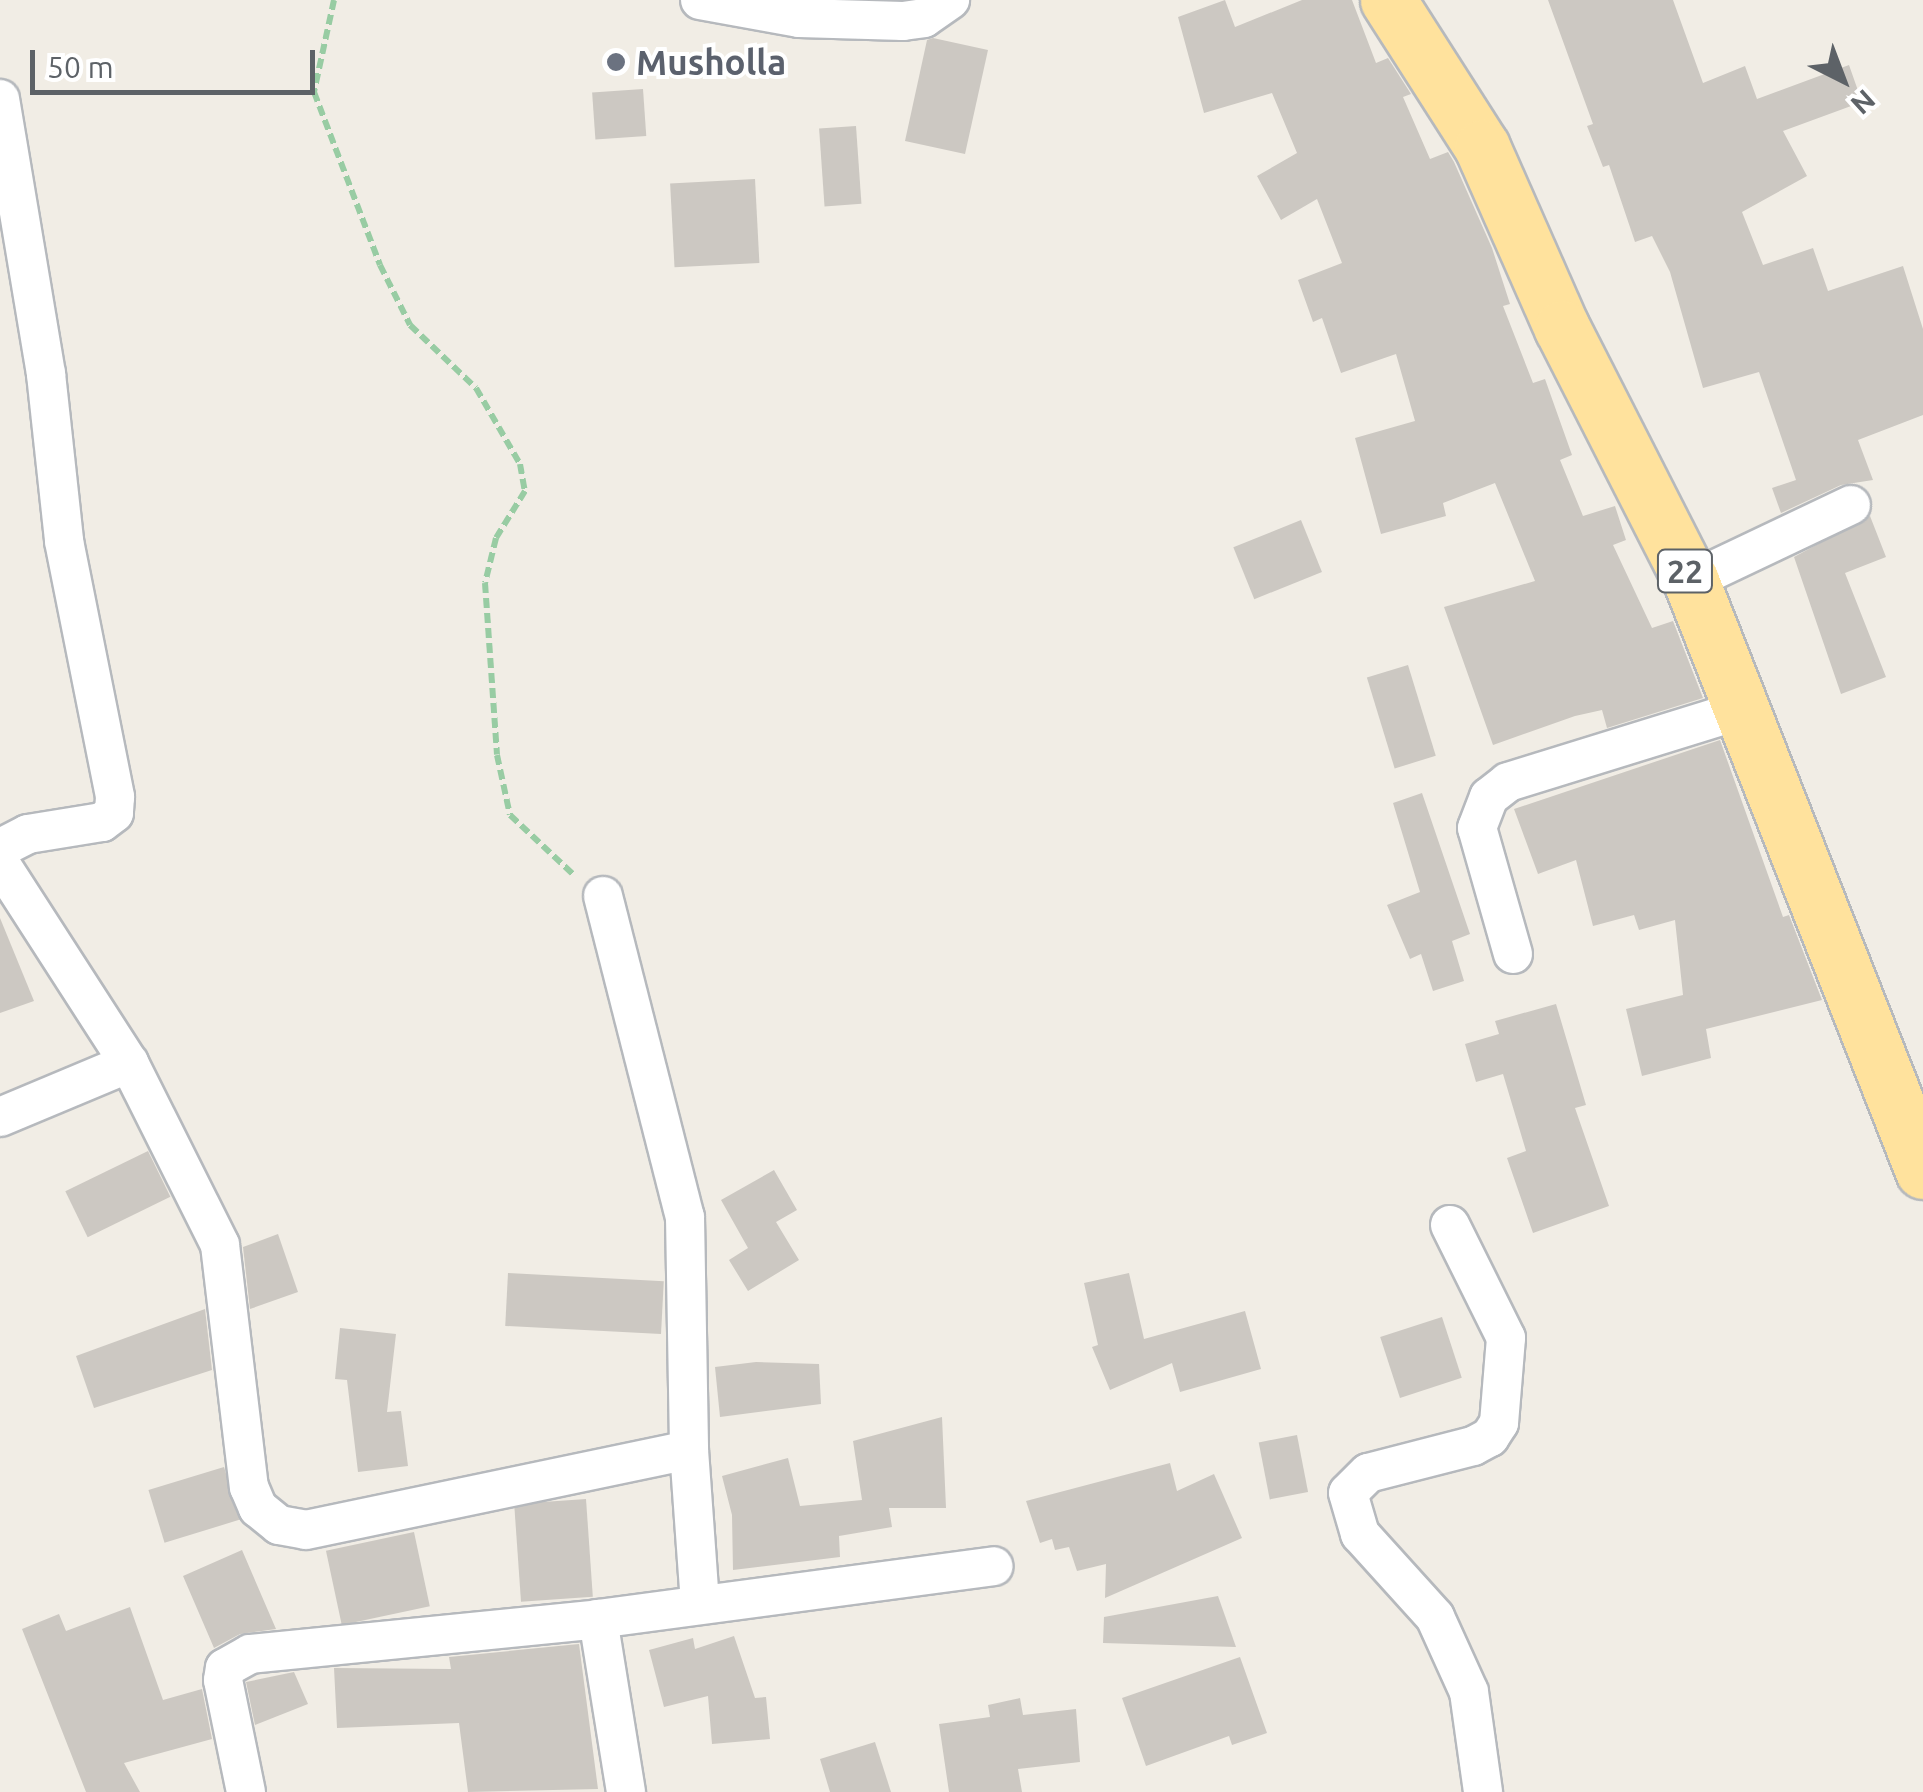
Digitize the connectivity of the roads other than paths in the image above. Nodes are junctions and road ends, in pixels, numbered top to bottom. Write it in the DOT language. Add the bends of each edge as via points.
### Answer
graph roads {
  1 [pos="700,0"];
  2 [pos="950,0"];
  3 [pos="1388,0"];
  4 [pos="0,98"];
  5 [pos="1851,505"];
  6 [pos="1691,581"];
  7 [pos="1738,711"];
  8 [pos="0,848"];
  9 [pos="0,863"];
  10 [pos="603,896"];
  11 [pos="1513,954"];
  12 [pos="129,1063"];
  13 [pos="0,1117"];
  14 [pos="1923,1171"];
  15 [pos="1450,1224"];
  16 [pos="689,1450"];
  17 [pos="993,1566"];
  18 [pos="700,1606"];
  19 [pos="598,1619"];
  20 [pos="246,1792"];
  21 [pos="626,1792"];
  22 [pos="1483,1792"];
  1 -- 2 [label="street" via="799,18 902,21 924,18"];
  3 -- 6 [label="highway, 22" via="1482,147 1562,328"];
  4 -- 8 [label="street" via="46,374 64,542 115,797 114,813 102,822 28,834"];
  5 -- 6 [label="street"];
  6 -- 7 [label="highway, 22"];
  7 -- 11 [label="street" via="1508,782 1489,798 1478,828"];
  7 -- 14 [label="highway, 22" via="1788,814"];
  9 -- 12 [label="street"];
  10 -- 16 [label="street" via="686,1218"];
  12 -- 13 [label="street"];
  12 -- 16 [label="street" via="220,1245 249,1486 258,1508 279,1525 306,1530"];
  15 -- 22 [label="street" via="1506,1338 1499,1423 1473,1446 1368,1473 1348,1493 1360,1534 1435,1617 1469,1692"];
  16 -- 18 [label="street"];
  17 -- 18 [label="street"];
  18 -- 19 [label="street"];
  19 -- 20 [label="street" via="236,1658 223,1680"];
  19 -- 21 [label="street"];
}
